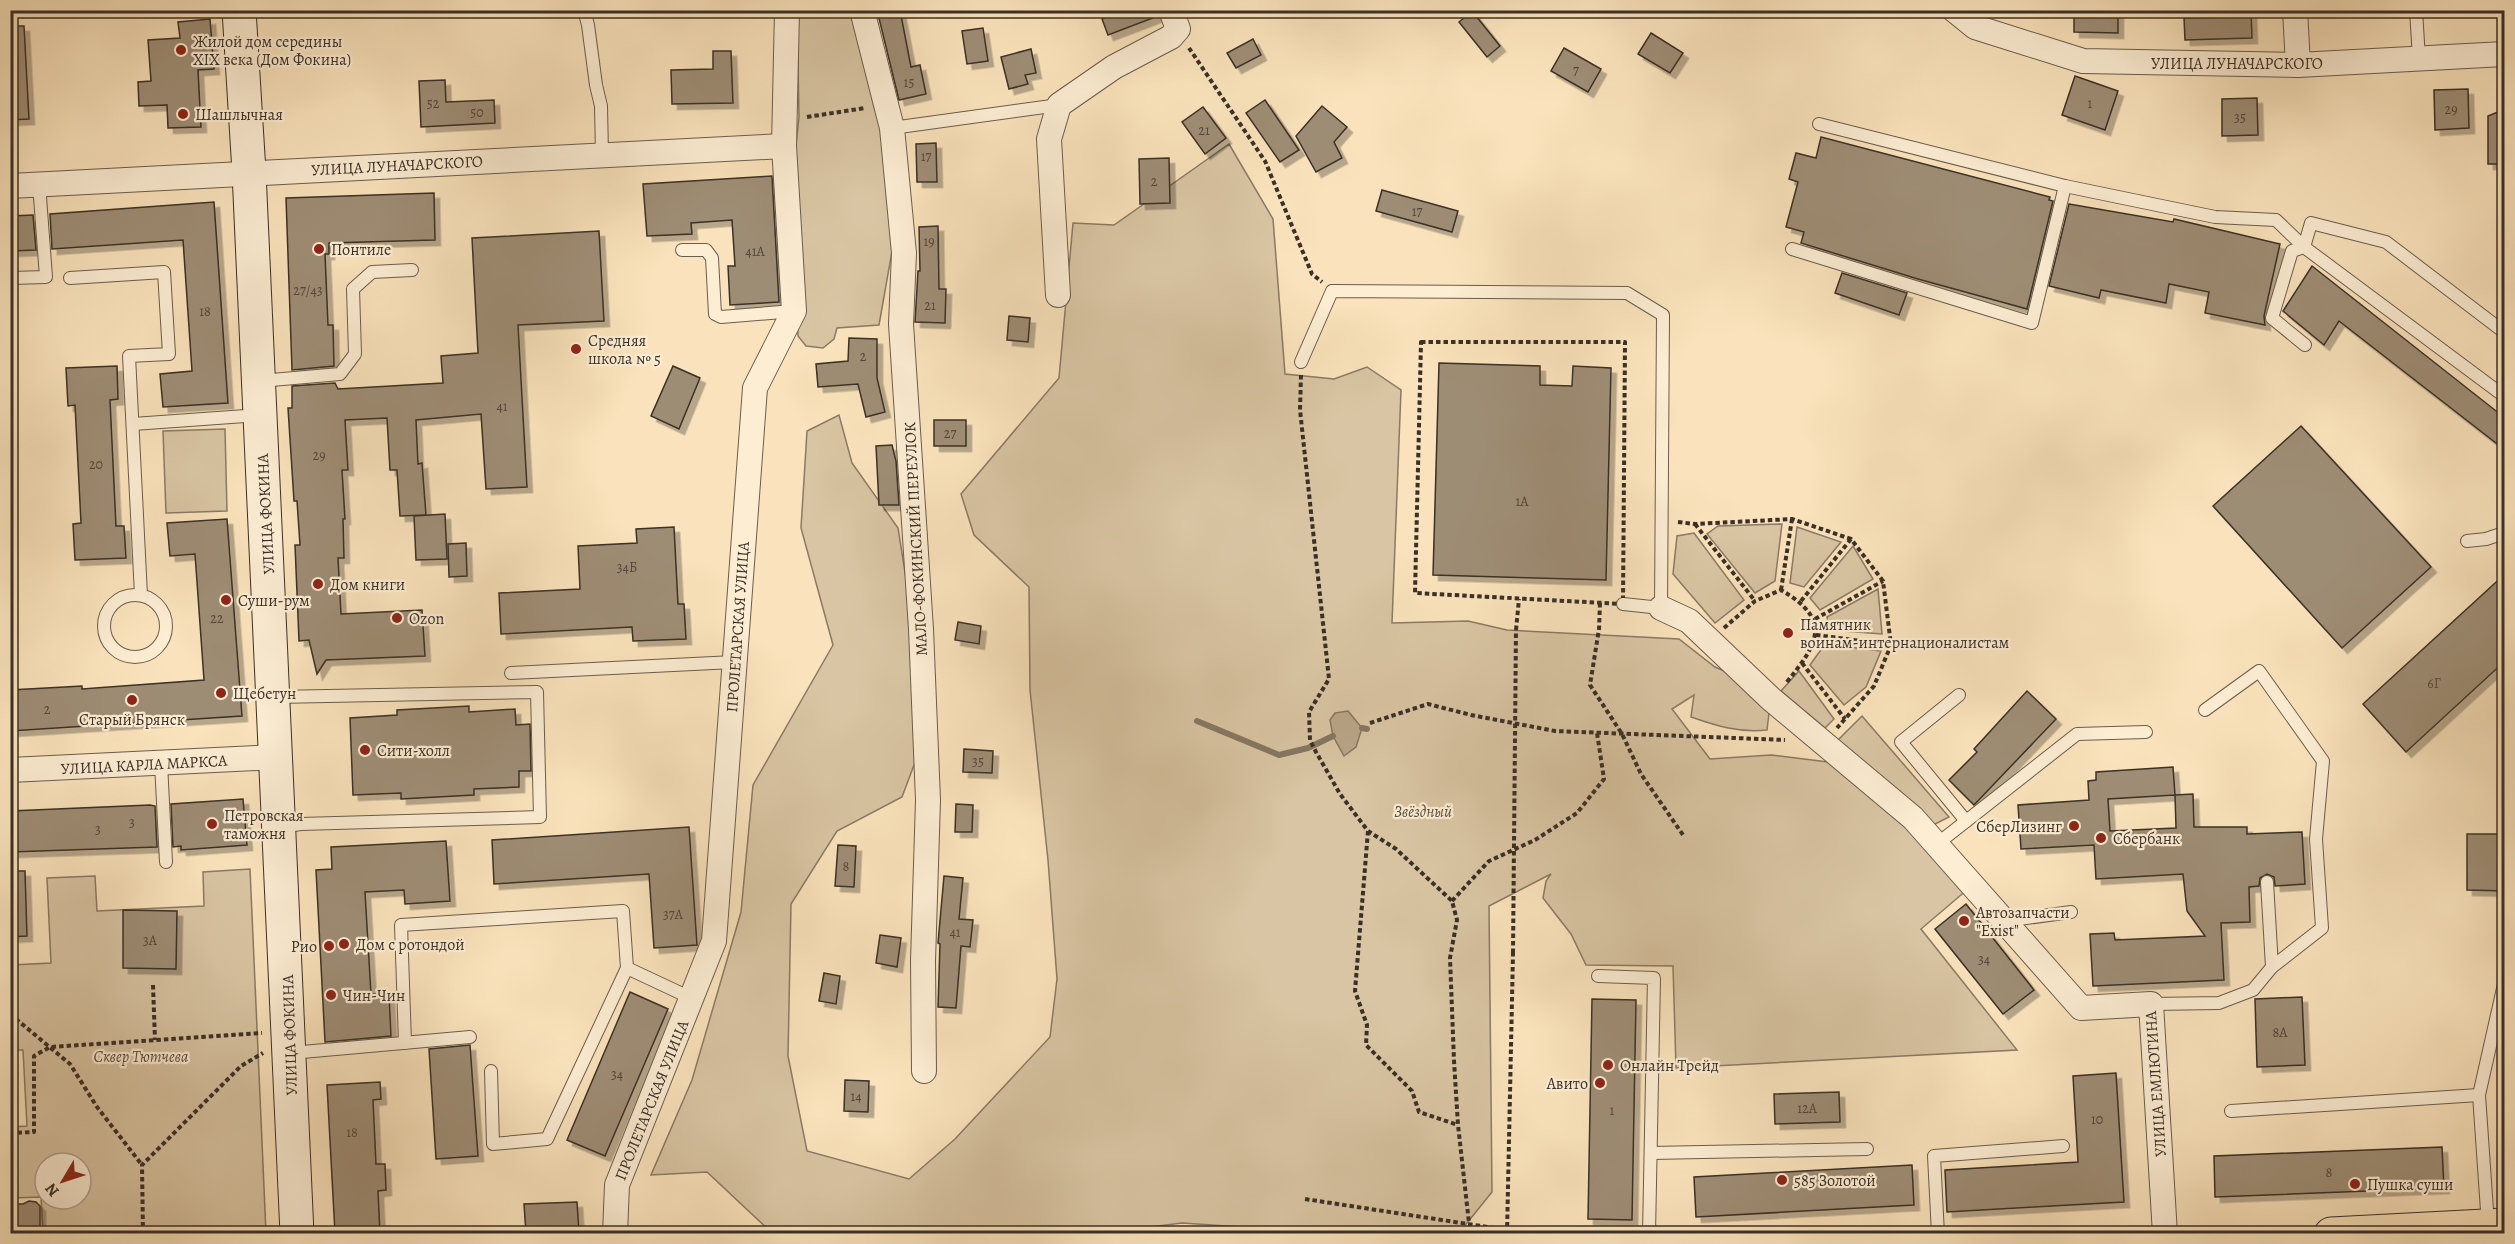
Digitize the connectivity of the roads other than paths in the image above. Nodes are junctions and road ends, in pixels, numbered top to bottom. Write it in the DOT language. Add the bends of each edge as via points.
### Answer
graph roads {
  1 [pos="239,10"];
  2 [pos="584,10"];
  3 [pos="787,10"];
  4 [pos="862,10"];
  5 [pos="1171,10"];
  6 [pos="1954,10"];
  7 [pos="2295,10"];
  8 [pos="2416,10"];
  9 [pos="2505,54"];
  10 [pos="2419,58"];
  11 [pos="2298,65"];
  12 [pos="1059,105"];
  13 [pos="1819,124"];
  14 [pos="892,128"];
  15 [pos="784,146"];
  16 [pos="602,154"];
  17 [pos="249,172"];
  18 [pos="39,184"];
  19 [pos="10,186"];
  20 [pos="2066,186"];
  21 [pos="2304,247"];
  22 [pos="682,249"];
  23 [pos="1792,249"];
  24 [pos="412,270"];
  25 [pos="10,278"];
  26 [pos="70,278"];
  27 [pos="1058,295"];
  28 [pos="794,311"];
  29 [pos="2505,332"];
  30 [pos="2305,345"];
  31 [pos="1301,362"];
  32 [pos="258,381"];
  33 [pos="2505,396"];
  34 [pos="260,415"];
  35 [pos="134,424"];
  36 [pos="2505,533"];
  37 [pos="2468,541"];
  38 [pos="141,595"];
  39 [pos="1623,604"];
  40 [pos="1661,608"];
  41 [pos="734,662"];
  42 [pos="511,673"];
  43 [pos="1959,695"];
  44 [pos="274,697"];
  45 [pos="2205,710"];
  46 [pos="2146,732"];
  47 [pos="277,757"];
  48 [pos="161,763"];
  49 [pos="10,770"];
  50 [pos="1966,822"];
  51 [pos="280,827"];
  52 [pos="1938,844"];
  53 [pos="166,862"];
  54 [pos="2267,882"];
  55 [pos="2071,912"];
  56 [pos="2005,921"];
  57 [pos="2272,967"];
  58 [pos="627,968"];
  59 [pos="1598,976"];
  60 [pos="2505,984"];
  61 [pos="691,998"];
  62 [pos="2151,1004"];
  63 [pos="470,1037"];
  64 [pos="405,1043"];
  65 [pos="277,1053"];
  66 [pos="491,1071"];
  67 [pos="924,1071"];
  68 [pos="2479,1095"];
  69 [pos="2231,1111"];
  70 [pos="2063,1146"];
  71 [pos="1867,1149"];
  72 [pos="1651,1153"];
  73 [pos="2496,1226"];
  74 [pos="297,1233"];
  75 [pos="615,1233"];
  76 [pos="1649,1233"];
  77 [pos="1938,1233"];
  78 [pos="2165,1233"];
  79 [pos="2331,1233"];
  1 -- 17 [label="main road, УЛИЦА ФОКИНА"];
  2 -- 16 [label="lane" via="602,106"];
  3 -- 15 [label="street"];
  4 -- 14 [label="street, МАЛО-ФОКИНСКИЙ ПЕРЕУЛОК"];
  5 -- 12 [label="street" via="1178,29 1171,37 1114,67"];
  6 -- 11 [label="street, УЛИЦА ЛУНАЧАРСКОГО" via="1975,27 2083,61"];
  7 -- 11 [label="street"];
  8 -- 10 [label="lane"];
  9 -- 10 [label="street, УЛИЦА ЛУНАЧАРСКОГО"];
  10 -- 11 [label="street, УЛИЦА ЛУНАЧАРСКОГО"];
  12 -- 14 [label="lane"];
  12 -- 27 [label="street" via="1049,139"];
  13 -- 20 [label="lane"];
  14 -- 67 [label="street, МАЛО-ФОКИНСКИЙ ПЕРЕУЛОК" via="904,253 902,324 928,800"];
  15 -- 16 [label="street, УЛИЦА ЛУНАЧАРСКОГО"];
  15 -- 28 [label="street"];
  16 -- 17 [label="street, УЛИЦА ЛУНАЧАРСКОГО"];
  17 -- 18 [label="street, УЛИЦА ЛУНАЧАРСКОГО"];
  17 -- 32 [label="main road, УЛИЦА ФОКИНА"];
  18 -- 19 [label="street, УЛИЦА ЛУНАЧАРСКОГО"];
  18 -- 25 [label="lane" via="46,277"];
  20 -- 21 [label="lane" via="2215,217 2276,220"];
  20 -- 23 [label="lane" via="2032,323"];
  21 -- 29 [label="lane" via="2312,223 2386,242"];
  21 -- 30 [label="lane" via="2292,251 2272,318"];
  21 -- 33 [label="lane"];
  22 -- 28 [label="lane" via="706,250 712,258 716,315"];
  24 -- 32 [label="lane" via="372,272 353,289 355,354 340,374"];
  26 -- 35 [label="lane" via="164,272 169,354 129,356"];
  28 -- 41 [label="street, ПРОЛЕТАРСКАЯ УЛИЦА" via="755,388"];
  31 -- 40 [label="lane" via="1332,291 1627,293 1663,315"];
  32 -- 34 [label="main road, УЛИЦА ФОКИНА"];
  34 -- 35 [label="lane"];
  34 -- 44 [label="main road, УЛИЦА ФОКИНА"];
  35 -- 38 [label="lane"];
  36 -- 37 [label="lane"];
  38 -- 38 [label="lane" via="122,597 104,620 107,640 113,648 133,657 153,651 165,634 164,613 150,598"];
  39 -- 40 [label="lane"];
  40 -- 52 [label="street, УЛИЦА ЕМЛЮТИНА" via="1689,621 1711,639 1772,699 1913,818"];
  41 -- 42 [label="lane"];
  41 -- 61 [label="street, ПРОЛЕТАРСКАЯ УЛИЦА" via="714,941"];
  43 -- 50 [label="lane" via="1901,742"];
  44 -- 47 [label="main road, УЛИЦА ФОКИНА"];
  44 -- 51 [label="lane" via="537,692 540,817"];
  45 -- 57 [label="lane" via="2259,671 2323,761 2316,839 2322,928"];
  46 -- 50 [label="lane" via="2077,734"];
  47 -- 48 [label="street, УЛИЦА КАРЛА МАРКСА"];
  47 -- 51 [label="main road, УЛИЦА ФОКИНА"];
  48 -- 49 [label="street, УЛИЦА КАРЛА МАРКСА"];
  48 -- 53 [label="lane"];
  50 -- 52 [label="lane"];
  51 -- 65 [label="main road, УЛИЦА ФОКИНА"];
  52 -- 56 [label="street, УЛИЦА ЕМЛЮТИНА"];
  54 -- 57 [label="lane"];
  55 -- 56 [label="lane"];
  56 -- 62 [label="street, УЛИЦА ЕМЛЮТИНА" via="2081,1008"];
  57 -- 62 [label="lane" via="2253,990 2219,1003"];
  58 -- 61 [label="lane"];
  58 -- 64 [label="lane" via="623,910 401,925"];
  58 -- 66 [label="lane" via="547,1139 493,1144"];
  59 -- 72 [label="lane" via="1654,978"];
  60 -- 68 [label="lane"];
  61 -- 75 [label="street, ПРОЛЕТАРСКАЯ УЛИЦА" via="617,1185"];
  62 -- 78 [label="street, УЛИЦА ЕМЛЮТИНА"];
  63 -- 64 [label="lane"];
  64 -- 65 [label="lane"];
  65 -- 74 [label="main road, УЛИЦА ФОКИНА"];
  68 -- 69 [label="lane"];
  68 -- 73 [label="lane"];
  70 -- 77 [label="lane" via="1934,1156"];
  71 -- 72 [label="lane"];
  72 -- 76 [label="lane"];
  73 -- 79 [label="main road"];
}
